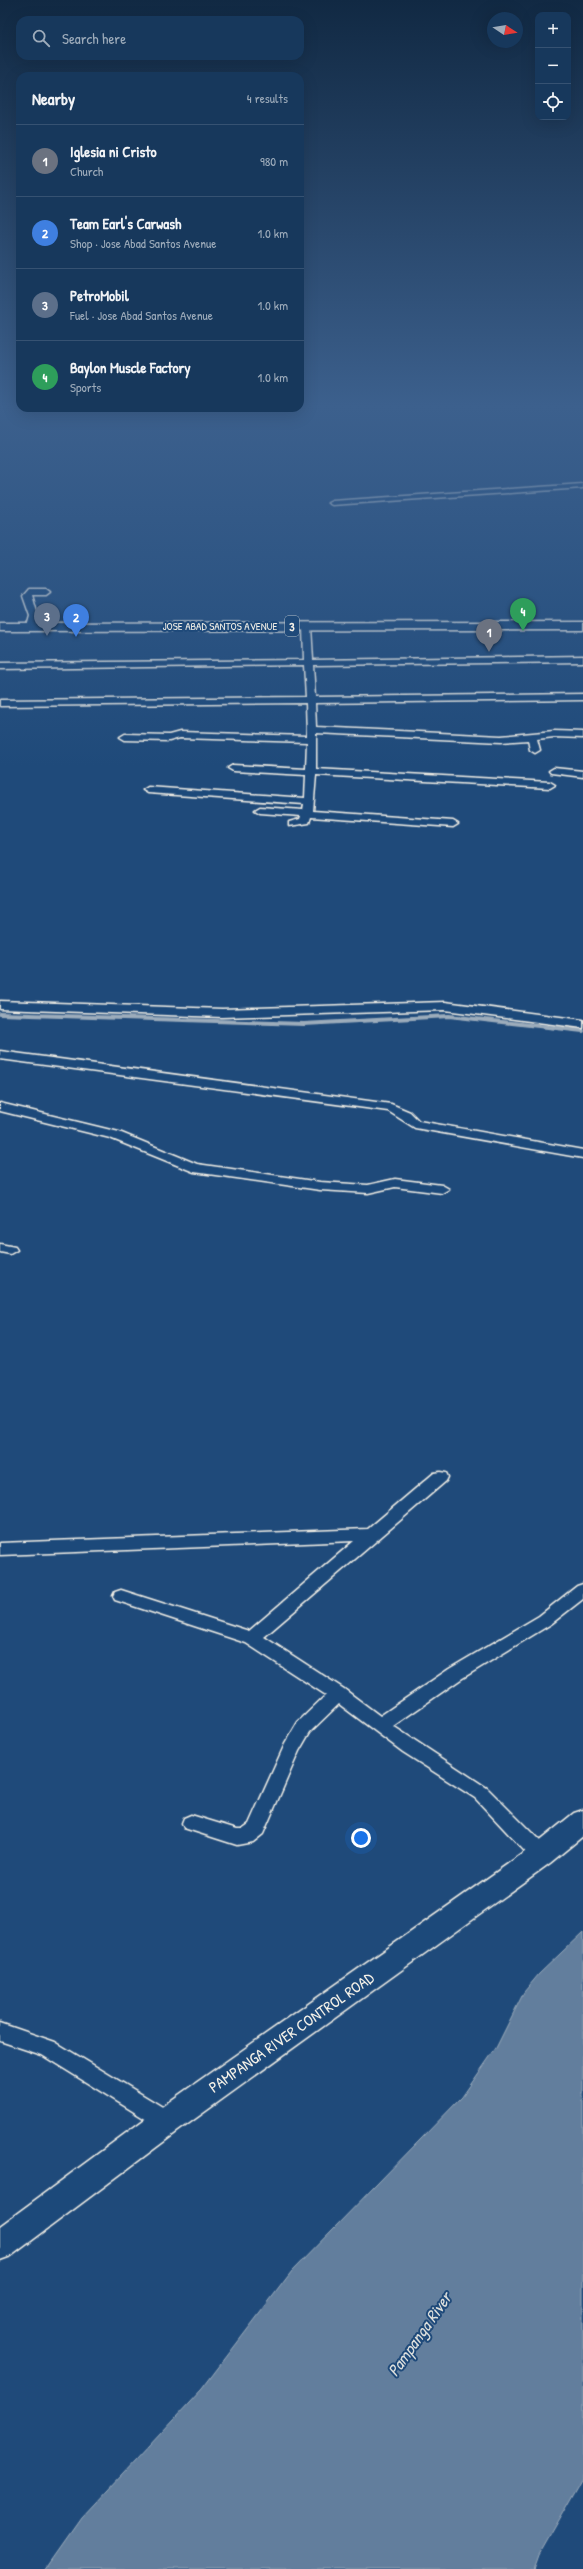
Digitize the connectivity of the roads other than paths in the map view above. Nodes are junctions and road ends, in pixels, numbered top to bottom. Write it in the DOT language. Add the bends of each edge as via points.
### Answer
graph roads {
  1 [pos="46,592"];
  2 [pos="307,626"];
  3 [pos="583,626"];
  4 [pos="0,627"];
  5 [pos="31,627"];
  6 [pos="583,659"];
  7 [pos="309,663"];
  8 [pos="0,666"];
  9 [pos="583,697"];
  10 [pos="310,698"];
  11 [pos="0,703"];
  12 [pos="312,734"];
  13 [pos="583,735"];
  14 [pos="125,737"];
  15 [pos="532,737"];
  16 [pos="535,750"];
  17 [pos="233,768"];
  18 [pos="554,771"];
  19 [pos="312,772"];
  20 [pos="583,774"];
  21 [pos="550,785"];
  22 [pos="148,790"];
  23 [pos="310,801"];
  24 [pos="260,810"];
  25 [pos="308,814"];
  26 [pos="293,824"];
  27 [pos="453,824"];
  28 [pos="0,1005"];
  29 [pos="583,1024"];
  30 [pos="0,1055"];
  31 [pos="0,1107"];
  32 [pos="583,1154"];
  33 [pos="442,1189"];
  34 [pos="440,1477"];
  35 [pos="373,1536"];
  36 [pos="0,1549"];
  37 [pos="583,1590"];
  38 [pos="121,1596"];
  39 [pos="252,1638"];
  40 [pos="338,1694"];
  41 [pos="381,1725"];
  42 [pos="583,1821"];
  43 [pos="191,1823"];
  44 [pos="541,1855"];
  45 [pos="0,2032"];
  46 [pos="166,2121"];
  47 [pos="0,2244"];
  1 -- 5 [label="street" via="29,592 34,616"];
  2 -- 3 [label="highway, JOSE ABAD SANTOS AVENUE / 3"];
  2 -- 5 [label="highway, JOSE ABAD SANTOS AVENUE / 3"];
  2 -- 7 [label="street"];
  4 -- 5 [label="highway, JOSE ABAD SANTOS AVENUE / 3"];
  6 -- 7 [label="street"];
  7 -- 8 [label="street"];
  7 -- 10 [label="street"];
  9 -- 10 [label="street"];
  10 -- 11 [label="street"];
  10 -- 12 [label="street"];
  12 -- 14 [label="street"];
  12 -- 15 [label="street" via="501,739"];
  12 -- 19 [label="street"];
  13 -- 15 [label="street"];
  15 -- 16 [label="street"];
  17 -- 19 [label="street"];
  18 -- 20 [label="street"];
  19 -- 21 [label="street"];
  19 -- 23 [label="street"];
  22 -- 23 [label="street"];
  23 -- 25 [label="street"];
  24 -- 25 [label="street"];
  25 -- 26 [label="street" via="305,821"];
  25 -- 27 [label="street"];
  28 -- 29 [label="street" via="222,1013 445,1006"];
  30 -- 32 [label="street" via="391,1108 406,1115 415,1124"];
  31 -- 33 [label="street" via="114,1135 194,1168 320,1186 368,1189 395,1183"];
  34 -- 35 [label="street"];
  35 -- 36 [label="street"];
  35 -- 39 [label="street"];
  37 -- 41 [label="street" via="545,1620 461,1670"];
  38 -- 39 [label="street"];
  39 -- 40 [label="street"];
  40 -- 41 [label="street"];
  40 -- 43 [label="street" via="304,1727 291,1749 256,1829 246,1837 237,1837"];
  41 -- 44 [label="street" via="409,1747 481,1793"];
  42 -- 44 [label="main road, PAMPANGA RIVER CONTROL ROAD"];
  44 -- 46 [label="main road, PAMPANGA RIVER CONTROL ROAD"];
  45 -- 46 [label="street" via="48,2048"];
  46 -- 47 [label="main road, PAMPANGA RIVER CONTROL ROAD"];
}
